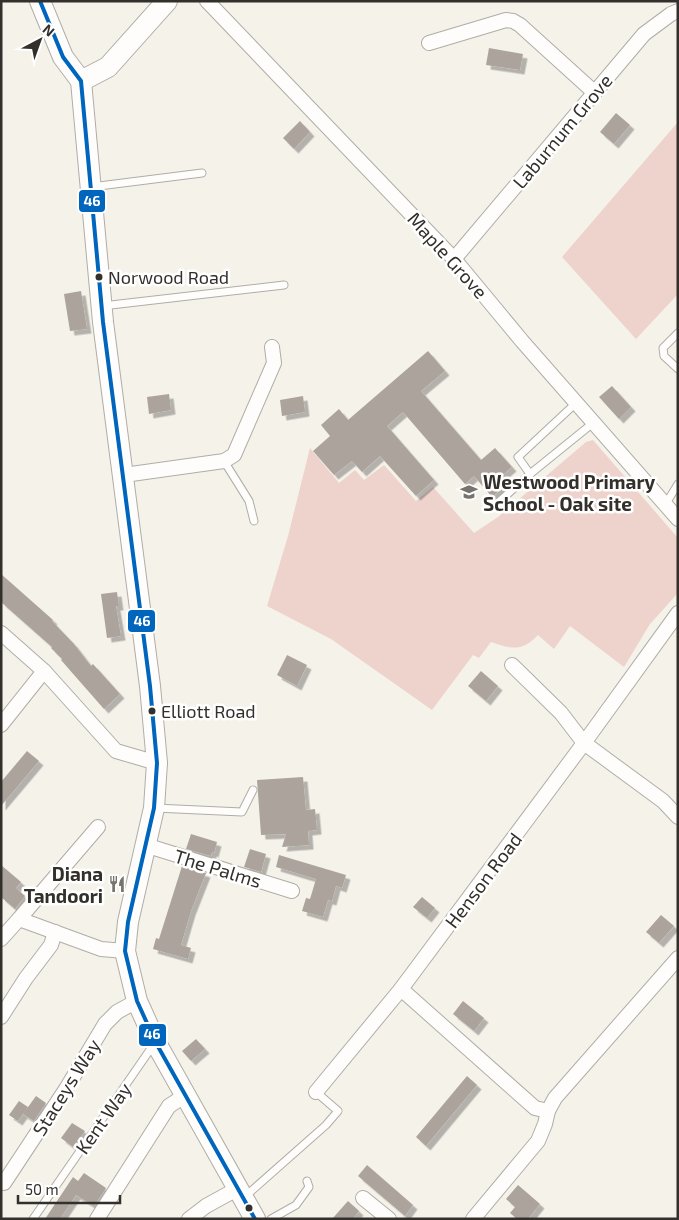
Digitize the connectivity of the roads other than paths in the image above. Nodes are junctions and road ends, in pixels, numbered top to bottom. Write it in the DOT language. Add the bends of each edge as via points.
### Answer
graph roads {
  1 [pos="40,1"];
  2 [pos="167,1"];
  3 [pos="207,1"];
  4 [pos="678,10"];
  5 [pos="429,43"];
  6 [pos="81,81"];
  7 [pos="594,92"];
  8 [pos="202,173"];
  9 [pos="91,187"];
  10 [pos="454,259"];
  11 [pos="284,285"];
  12 [pos="102,306"];
  13 [pos="678,333"];
  14 [pos="272,348"];
  15 [pos="678,369"];
  16 [pos="576,403"];
  17 [pos="593,422"];
  18 [pos="224,461"];
  19 [pos="530,474"];
  20 [pos="124,475"];
  21 [pos="678,484"];
  22 [pos="665,505"];
  23 [pos="493,507"];
  24 [pos="678,519"];
  25 [pos="254,521"];
  26 [pos="678,613"];
  27 [pos="1,633"];
  28 [pos="512,665"];
  29 [pos="44,671"];
  30 [pos="1,725"];
  31 [pos="584,743"];
  32 [pos="157,764"];
  33 [pos="253,790"];
  34 [pos="154,808"];
  35 [pos="678,817"];
  36 [pos="98,827"];
  37 [pos="145,845"];
  38 [pos="292,891"];
  39 [pos="19,919"];
  40 [pos="55,932"];
  41 [pos="1,939"];
  42 [pos="125,951"];
  43 [pos="678,958"];
  44 [pos="400,989"];
  45 [pos="137,1001"];
  46 [pos="1,1017"];
  47 [pos="156,1043"];
  48 [pos="316,1092"];
  49 [pos="186,1095"];
  50 [pos="548,1111"];
  51 [pos="307,1181"];
  52 [pos="4,1183"];
  53 [pos="239,1193"];
  54 [pos="362,1198"];
  55 [pos="372,1214"];
  56 [pos="34,1219"];
  57 [pos="97,1219"];
  58 [pos="189,1219"];
  59 [pos="255,1219"];
  60 [pos="271,1219"];
  61 [pos="389,1219"];
  62 [pos="472,1219"];
  1 -- 6 [label="main road" via="63,57"];
  2 -- 6 [label="main road" via="108,67"];
  3 -- 10 [label="street, Maple Grove"];
  4 -- 7 [label="street, Laburnum Grove" via="644,34"];
  5 -- 7 [label="street" via="506,20 513,21"];
  6 -- 9 [label="main road"];
  7 -- 10 [label="street, Laburnum Grove"];
  8 -- 9 [label="lane"];
  9 -- 12 [label="main road"];
  10 -- 16 [label="street, Maple Grove"];
  11 -- 12 [label="lane"];
  12 -- 20 [label="main road"];
  13 -- 15 [label="lane" via="663,348 664,356"];
  14 -- 18 [label="street" via="274,363 234,455"];
  16 -- 17 [label="street, Maple Grove"];
  16 -- 19 [label="lane" via="518,457"];
  17 -- 19 [label="lane"];
  17 -- 22 [label="street, Maple Grove"];
  18 -- 20 [label="street"];
  18 -- 25 [label="lane" via="249,501"];
  19 -- 23 [label="lane"];
  20 -- 32 [label="main road"];
  21 -- 22 [label="lane"];
  22 -- 24 [label="street, Maple Grove"];
  26 -- 31 [label="street, Henson Road"];
  27 -- 29 [label="street"];
  28 -- 31 [label="street" via="561,713"];
  29 -- 30 [label="street"];
  29 -- 32 [label="street" via="116,751"];
  31 -- 35 [label="street" via="663,801"];
  31 -- 44 [label="street, Henson Road"];
  32 -- 34 [label="main road"];
  33 -- 34 [label="lane" via="242,812"];
  34 -- 37 [label="main road"];
  36 -- 39 [label="street"];
  37 -- 38 [label="street, The Palms"];
  37 -- 42 [label="main road"];
  39 -- 40 [label="street"];
  39 -- 41 [label="street"];
  40 -- 42 [label="street" via="102,949"];
  40 -- 46 [label="street" via="51,945"];
  42 -- 45 [label="main road"];
  43 -- 50 [label="street" via="555,1098"];
  44 -- 48 [label="street, Henson Road"];
  44 -- 50 [label="street" via="535,1108"];
  45 -- 47 [label="main road"];
  45 -- 52 [label="street, Staceys Way" via="117,1012 105,1024"];
  47 -- 49 [label="main road"];
  47 -- 56 [label="lane, Kent Way"];
  48 -- 53 [label="lane" via="338,1111 326,1126 249,1193"];
  49 -- 53 [label="main road"];
  49 -- 57 [label="street" via="169,1106"];
  50 -- 62 [label="street" via="538,1141"];
  51 -- 60 [label="lane" via="309,1187 296,1205"];
  53 -- 58 [label="street" via="206,1206"];
  53 -- 59 [label="main road"];
  54 -- 55 [label="street"];
  55 -- 61 [label="street"];
}
